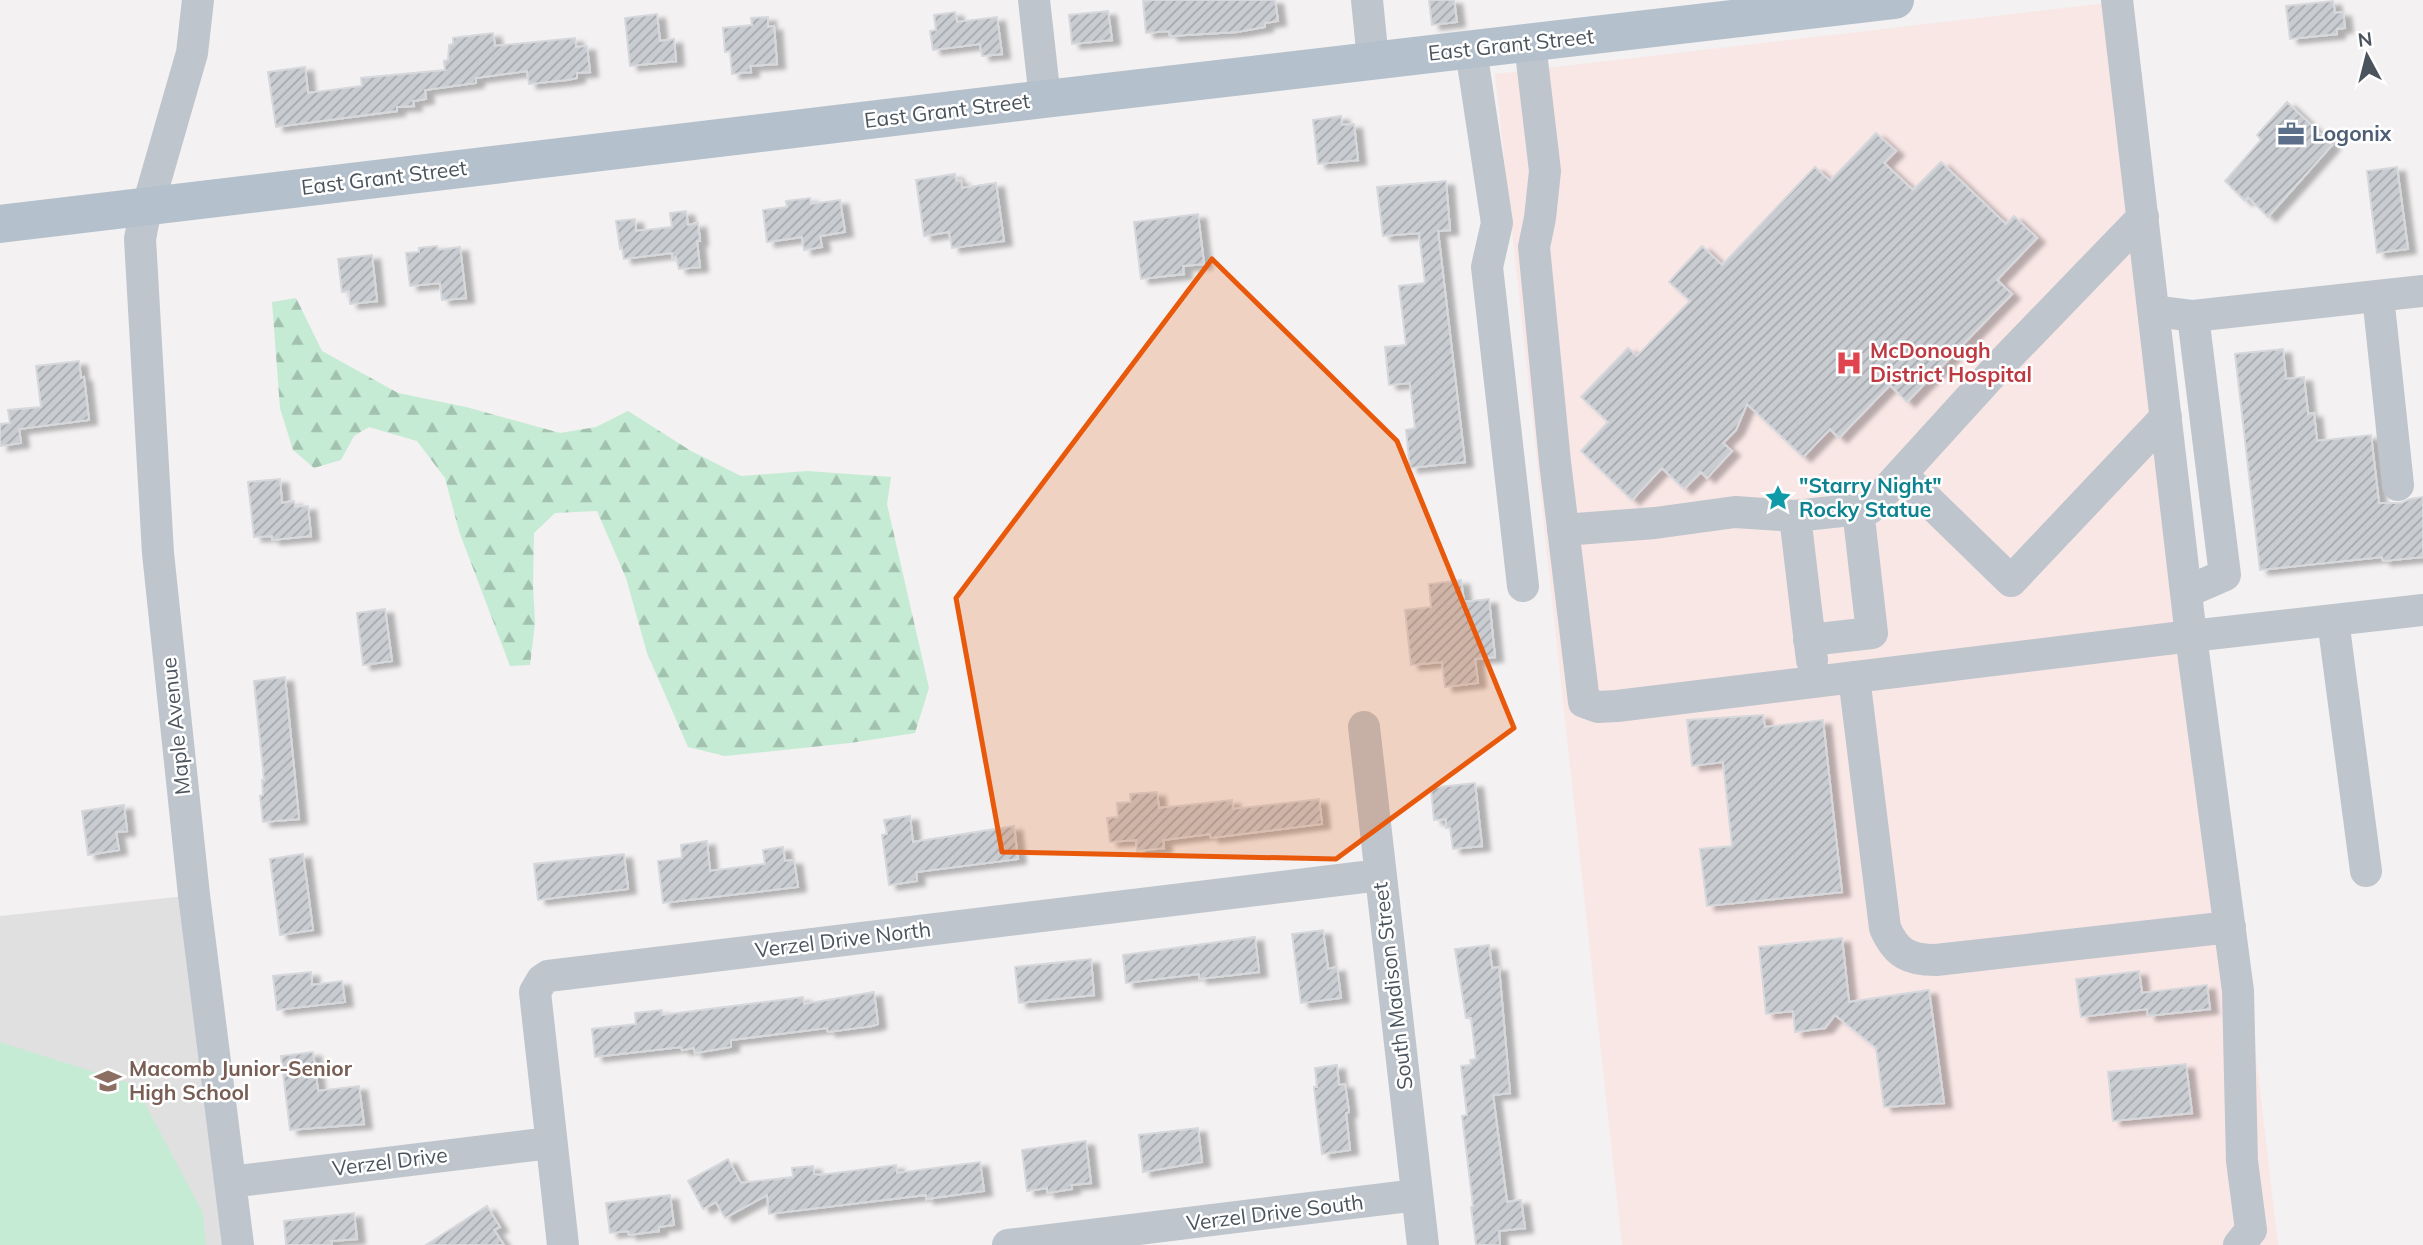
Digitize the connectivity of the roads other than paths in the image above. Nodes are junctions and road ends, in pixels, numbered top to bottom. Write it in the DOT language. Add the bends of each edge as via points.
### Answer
graph roads {
  1 [pos="198,0"];
  2 [pos="1034,0"];
  3 [pos="1367,0"];
  4 [pos="1895,0"];
  5 [pos="2117,0"];
  6 [pos="1530,44"];
  7 [pos="1471,50"];
  8 [pos="1373,60"];
  9 [pos="1045,99"];
  10 [pos="149,206"];
  11 [pos="2143,217"];
  12 [pos="0,224"];
  13 [pos="2423,291"];
  14 [pos="2378,296"];
  15 [pos="2154,311"];
  16 [pos="2193,316"];
  17 [pos="2166,417"];
  18 [pos="1900,474"];
  19 [pos="2398,485"];
  20 [pos="1858,509"];
  21 [pos="1795,516"];
  22 [pos="1563,530"];
  23 [pos="1523,586"];
  24 [pos="2186,592"];
  25 [pos="2423,610"];
  26 [pos="2333,620"];
  27 [pos="2191,636"];
  28 [pos="1810,640"];
  29 [pos="1854,677"];
  30 [pos="1814,682"];
  31 [pos="1364,727"];
  32 [pos="2366,871"];
  33 [pos="1380,875"];
  34 [pos="2230,927"];
  35 [pos="550,1143"];
  36 [pos="230,1182"];
  37 [pos="1417,1195"];
  38 [pos="238,1245"];
  39 [pos="563,1245"];
  40 [pos="1008,1245"];
  41 [pos="1423,1245"];
  42 [pos="2239,1245"];
  1 -- 10 [label="street, Maple Avenue" via="192,53"];
  2 -- 9 [label="street"];
  3 -- 8 [label="street"];
  4 -- 6 [label="main road, East Grant Street"];
  5 -- 11 [label="street"];
  6 -- 7 [label="main road, East Grant Street"];
  6 -- 22 [label="street" via="1545,171 1534,247"];
  7 -- 8 [label="main road, East Grant Street"];
  7 -- 23 [label="street" via="1497,223 1487,267"];
  8 -- 9 [label="main road, East Grant Street"];
  9 -- 10 [label="main road, East Grant Street"];
  10 -- 12 [label="main road, East Grant Street"];
  10 -- 36 [label="street, Maple Avenue" via="140,239 158,553"];
  11 -- 15 [label="street"];
  11 -- 18 [label="street"];
  13 -- 14 [label="street"];
  14 -- 16 [label="street"];
  14 -- 19 [label="street"];
  15 -- 16 [label="street"];
  15 -- 17 [label="street"];
  16 -- 24 [label="street" via="2225,575"];
  17 -- 18 [label="street" via="2011,581"];
  17 -- 24 [label="street"];
  18 -- 20 [label="street" via="1870,508"];
  20 -- 21 [label="street"];
  20 -- 28 [label="street" via="1872,633"];
  21 -- 22 [label="street" via="1735,512"];
  21 -- 28 [label="street"];
  22 -- 30 [label="street" via="1584,702 1616,706"];
  24 -- 27 [label="street"];
  25 -- 26 [label="street"];
  26 -- 27 [label="street"];
  26 -- 32 [label="street"];
  27 -- 29 [label="street"];
  27 -- 34 [label="street"];
  28 -- 30 [label="street"];
  29 -- 30 [label="street"];
  29 -- 34 [label="street" via="1885,928 1905,955 1936,960"];
  31 -- 33 [label="street, South Madison Street"];
  33 -- 35 [label="street, Verzel Drive North" via="548,976 535,992"];
  33 -- 37 [label="street, South Madison Street"];
  34 -- 42 [label="street" via="2238,991 2242,1161 2251,1230"];
  35 -- 36 [label="street, Verzel Drive"];
  35 -- 39 [label="street"];
  36 -- 38 [label="street, Maple Avenue"];
  37 -- 40 [label="street, Verzel Drive South"];
  37 -- 41 [label="street, South Madison Street"];
}
